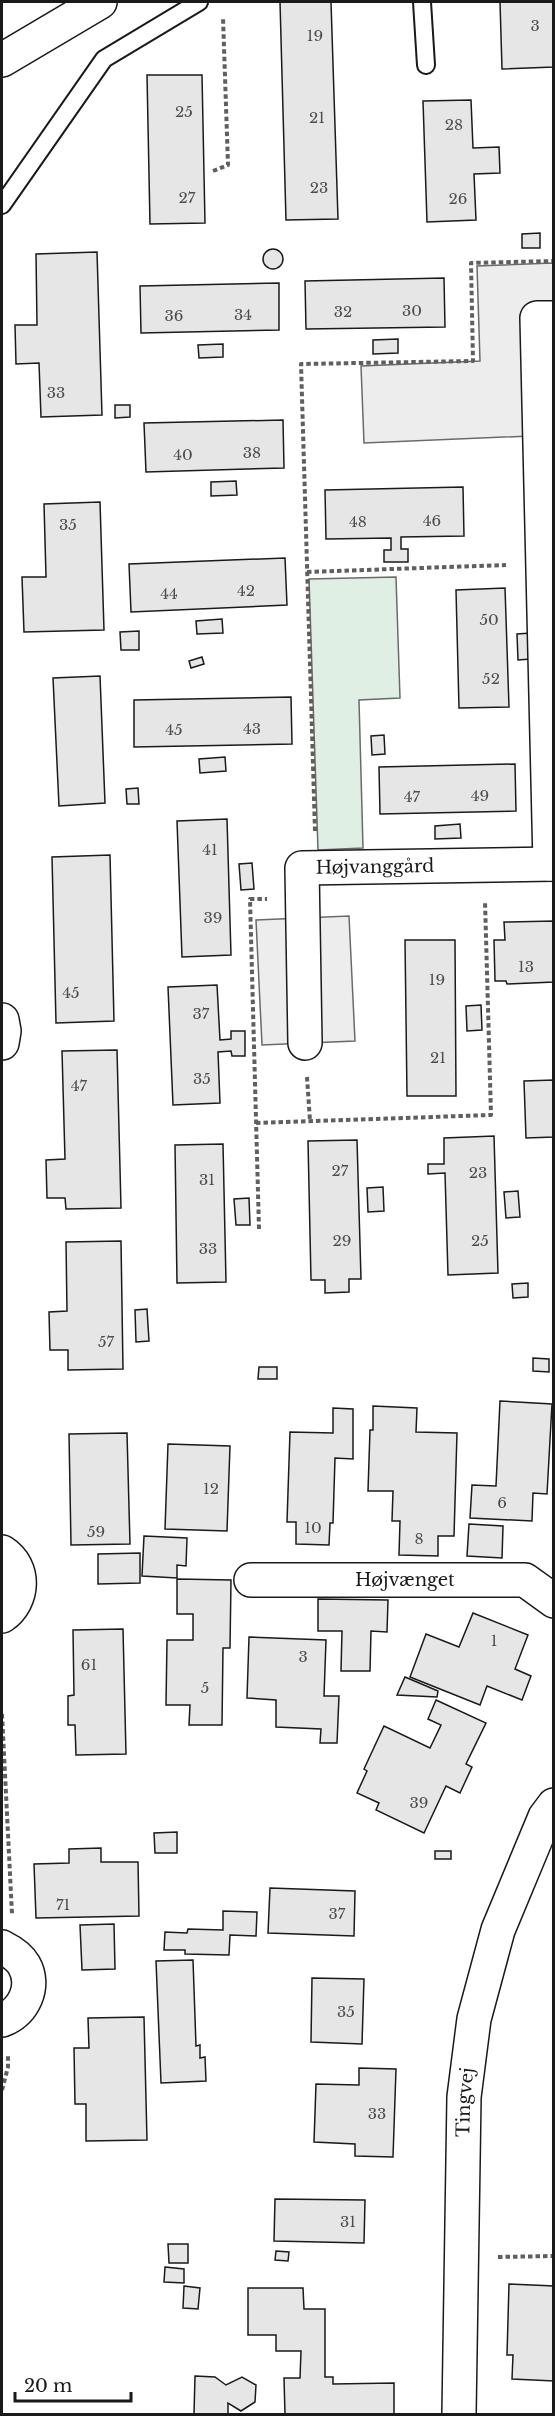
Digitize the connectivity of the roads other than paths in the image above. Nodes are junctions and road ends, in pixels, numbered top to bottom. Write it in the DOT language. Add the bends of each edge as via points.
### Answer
graph roads {
  1 [pos="100,2"];
  2 [pos="199,2"];
  3 [pos="422,2"];
  4 [pos="2,60"];
  5 [pos="426,65"];
  6 [pos="2,205"];
  7 [pos="554,318"];
  8 [pos="552,864"];
  9 [pos="2,1020"];
  10 [pos="2,1042"];
  11 [pos="305,1042"];
  12 [pos="2,1551"];
  13 [pos="251,1580"];
  14 [pos="554,1601"];
  15 [pos="2,1616"];
  16 [pos="554,1805"];
  17 [pos="5,1949"];
  18 [pos="2,2020"];
  19 [pos="459,2415"];
  1 -- 4 [label="street"];
  2 -- 6 [label="lane" via="104,59"];
  3 -- 5 [label="lane"];
  7 -- 8 [label="street, Højvanggård" via="537,318"];
  8 -- 11 [label="street, Højvanggård" via="302,868"];
  9 -- 10 [label="street"];
  12 -- 15 [label="street" via="16,1568 20,1583 17,1598"];
  13 -- 14 [label="street, Højvænget" via="525,1580"];
  16 -- 19 [label="street, Tingvej" via="545,1817 498,1930 474,2019 464,2097"];
  17 -- 18 [label="street" via="24,1965 28,1994 21,2007"];
}
